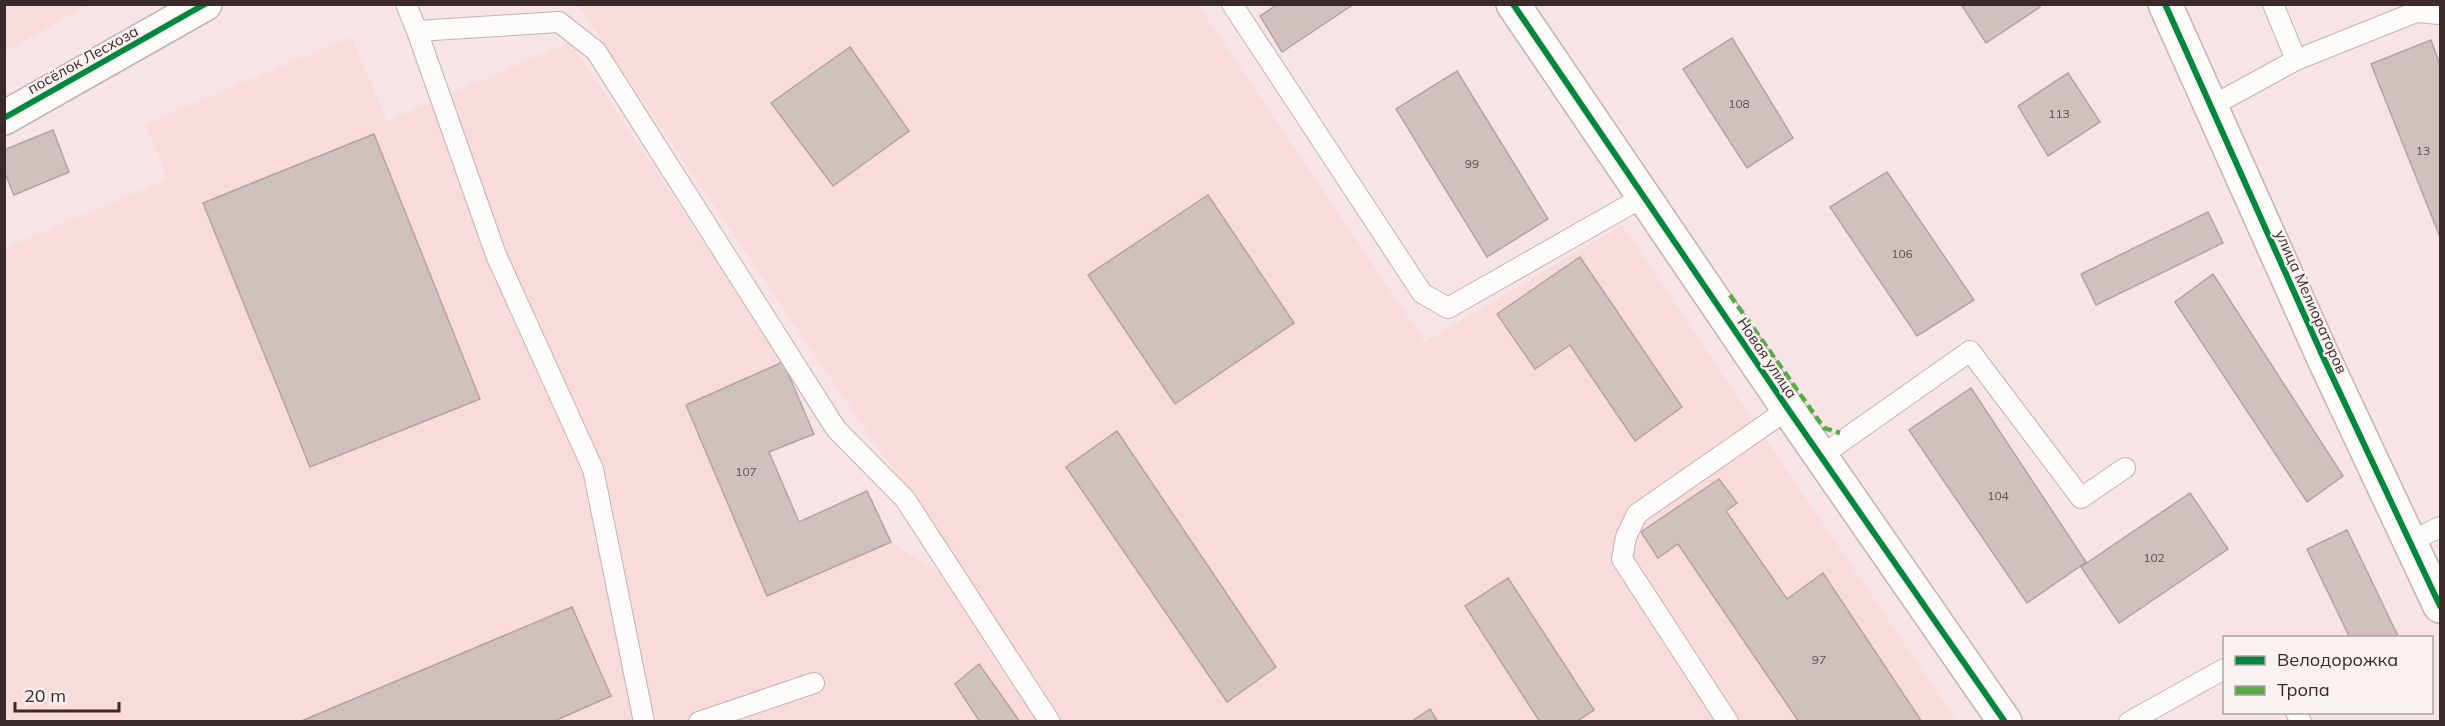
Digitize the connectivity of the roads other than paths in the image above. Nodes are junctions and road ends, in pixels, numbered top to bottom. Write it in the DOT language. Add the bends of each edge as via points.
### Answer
graph roads {
  1 [pos="206,4"];
  2 [pos="406,4"];
  3 [pos="1232,4"];
  4 [pos="1513,4"];
  5 [pos="2165,4"];
  6 [pos="2273,4"];
  7 [pos="2440,14"];
  8 [pos="417,31"];
  9 [pos="2296,60"];
  10 [pos="2210,107"];
  11 [pos="4,118"];
  12 [pos="1643,197"];
  13 [pos="1788,409"];
  14 [pos="1821,456"];
  15 [pos="2125,468"];
  16 [pos="2440,527"];
  17 [pos="2410,542"];
  18 [pos="2440,606"];
  19 [pos="2223,670"];
  20 [pos="813,683"];
  21 [pos="644,722"];
  22 [pos="699,722"];
  23 [pos="1050,722"];
  24 [pos="1728,722"];
  25 [pos="2005,722"];
  26 [pos="2129,722"];
  1 -- 11 [label="street, посёлок Лесхоза"];
  2 -- 8 [label="lane"];
  3 -- 12 [label="lane" via="1422,293 1448,308"];
  4 -- 12 [label="street, Новая улица"];
  5 -- 10 [label="street, улица Мелиораторов"];
  6 -- 9 [label="lane"];
  7 -- 9 [label="lane" via="2416,12"];
  8 -- 21 [label="lane" via="496,255 593,469"];
  8 -- 23 [label="lane" via="559,22 597,51 836,429 905,499"];
  9 -- 10 [label="lane"];
  10 -- 17 [label="street, улица Мелиораторов"];
  12 -- 13 [label="street, Новая улица"];
  13 -- 14 [label="street, Новая улица"];
  13 -- 24 [label="lane" via="1637,514 1626,537 1622,559"];
  14 -- 15 [label="lane" via="1970,351 2080,498"];
  14 -- 25 [label="street, Новая улица"];
  16 -- 17 [label="lane"];
  17 -- 18 [label="street, улица Мелиораторов"];
  19 -- 26 [label="lane"];
  20 -- 22 [label="lane"];
}
